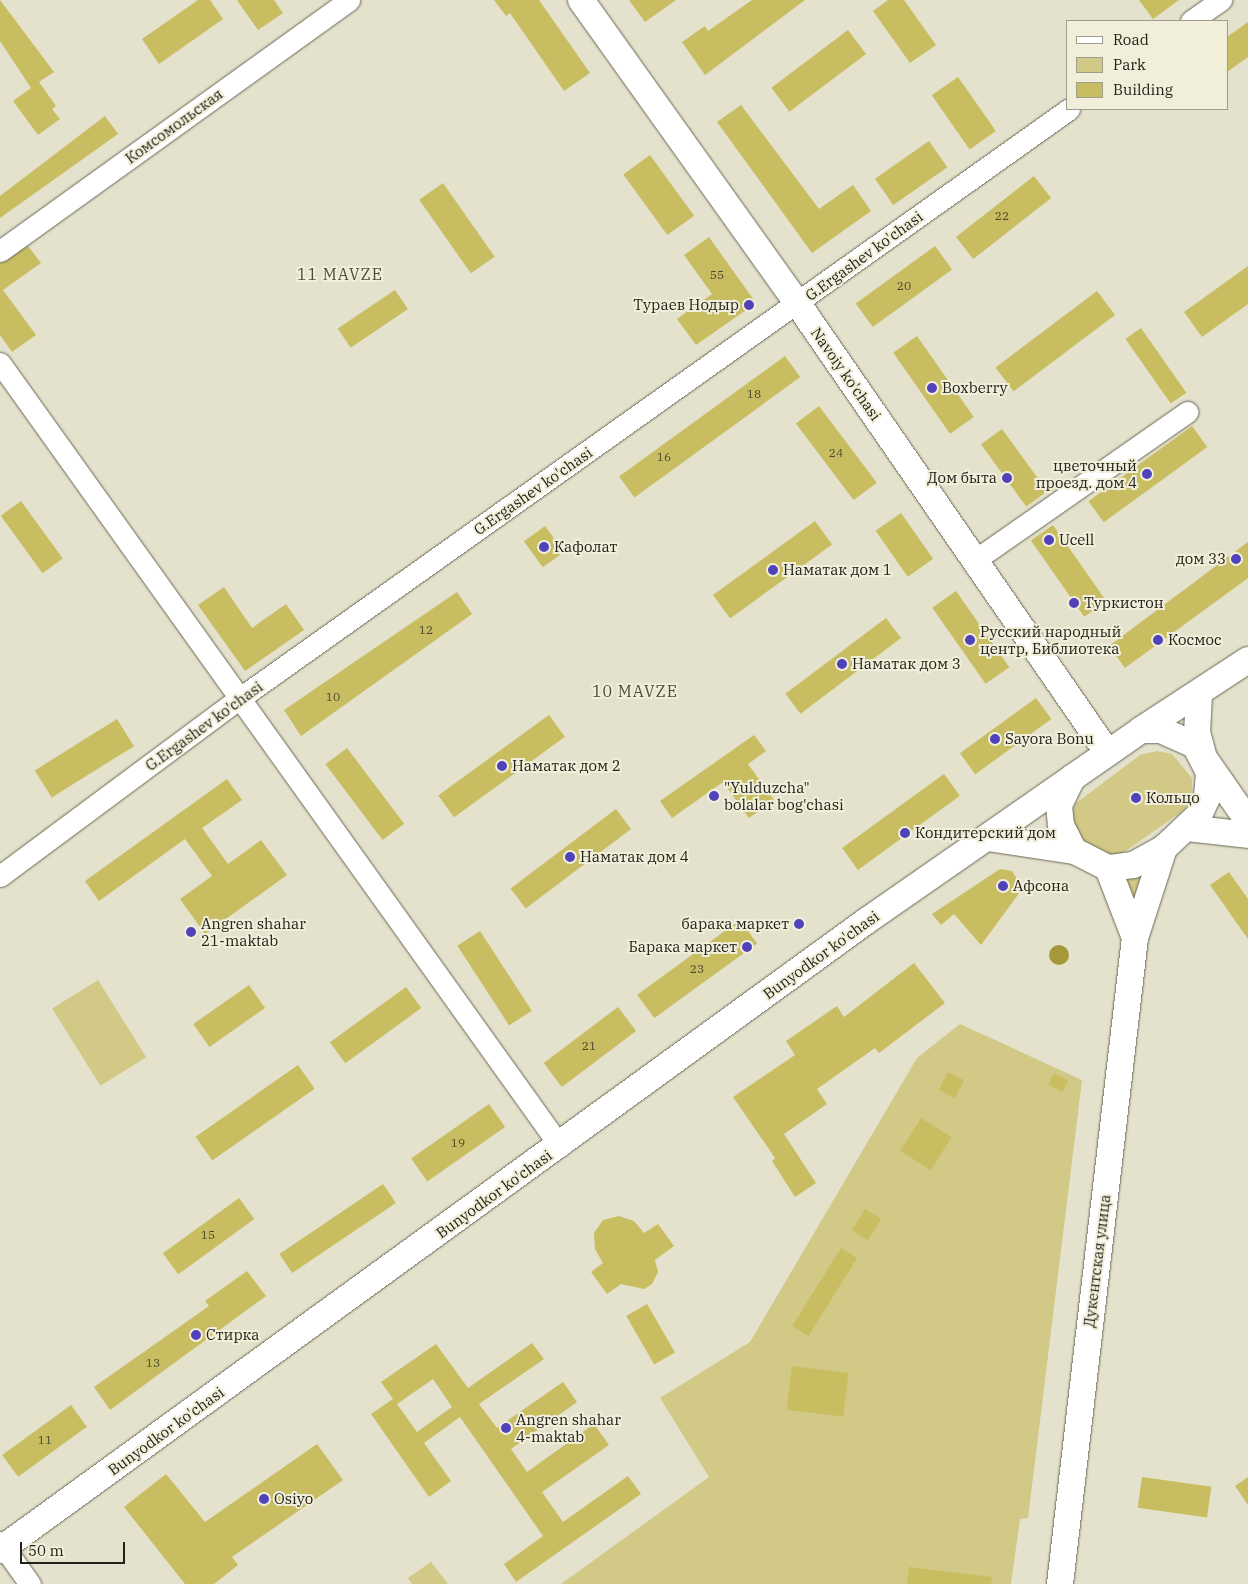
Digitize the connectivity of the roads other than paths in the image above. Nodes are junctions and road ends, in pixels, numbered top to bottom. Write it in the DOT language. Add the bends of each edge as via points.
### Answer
graph roads {
  1 [pos="349,0"];
  2 [pos="580,0"];
  3 [pos="1221,0"];
  4 [pos="1192,20"];
  5 [pos="1068,110"];
  6 [pos="0,251"];
  7 [pos="798,304"];
  8 [pos="0,363"];
  9 [pos="1187,412"];
  10 [pos="975,560"];
  11 [pos="1248,660"];
  12 [pos="1199,695"];
  13 [pos="240,698"];
  14 [pos="1141,730"];
  15 [pos="1107,752"];
  16 [pos="1204,758"];
  17 [pos="1072,778"];
  18 [pos="1248,821"];
  19 [pos="1187,828"];
  20 [pos="1248,836"];
  21 [pos="989,838"];
  22 [pos="1164,848"];
  23 [pos="1074,851"];
  24 [pos="1108,868"];
  25 [pos="0,876"];
  26 [pos="1135,938"];
  27 [pos="560,1146"];
  28 [pos="1,1547"];
  29 [pos="30,1584"];
  30 [pos="1064,1584"];
  1 -- 6 [label="street, Комсомольская"];
  2 -- 7 [label="main road, Navoiy ko'chasi"];
  3 -- 4 [label="street"];
  5 -- 7 [label="street, G.Ergashev ko'chasi"];
  7 -- 10 [label="main road, Navoiy ko'chasi"];
  7 -- 13 [label="street, G.Ergashev ko'chasi"];
  8 -- 13 [label="street"];
  9 -- 10 [label="street"];
  10 -- 15 [label="main road, Navoiy ko'chasi"];
  11 -- 12 [label="main road"];
  12 -- 14 [label="main road"];
  12 -- 16 [label="main road" via="1197,732"];
  13 -- 25 [label="street, G.Ergashev ko'chasi"];
  13 -- 27 [label="street"];
  14 -- 15 [label="main road"];
  14 -- 16 [label="main road" via="1183,737"];
  15 -- 17 [label="main road"];
  16 -- 18 [label="main road"];
  16 -- 19 [label="main road" via="1210,783 1207,798"];
  17 -- 21 [label="main road, Bunyodkor ko'chasi"];
  17 -- 23 [label="main road" via="1059,805 1061,825"];
  19 -- 20 [label="main road"];
  19 -- 22 [label="main road"];
  21 -- 23 [label="main road"];
  21 -- 27 [label="main road, Bunyodkor ko'chasi" via="864,922"];
  22 -- 24 [label="main road" via="1133,865"];
  22 -- 26 [label="main road, Дукентская улица"];
  23 -- 24 [label="main road"];
  24 -- 26 [label="main road"];
  26 -- 30 [label="main road, Дукентская улица"];
  27 -- 28 [label="main road, Bunyodkor ko'chasi"];
  28 -- 29 [label="street"];
}
